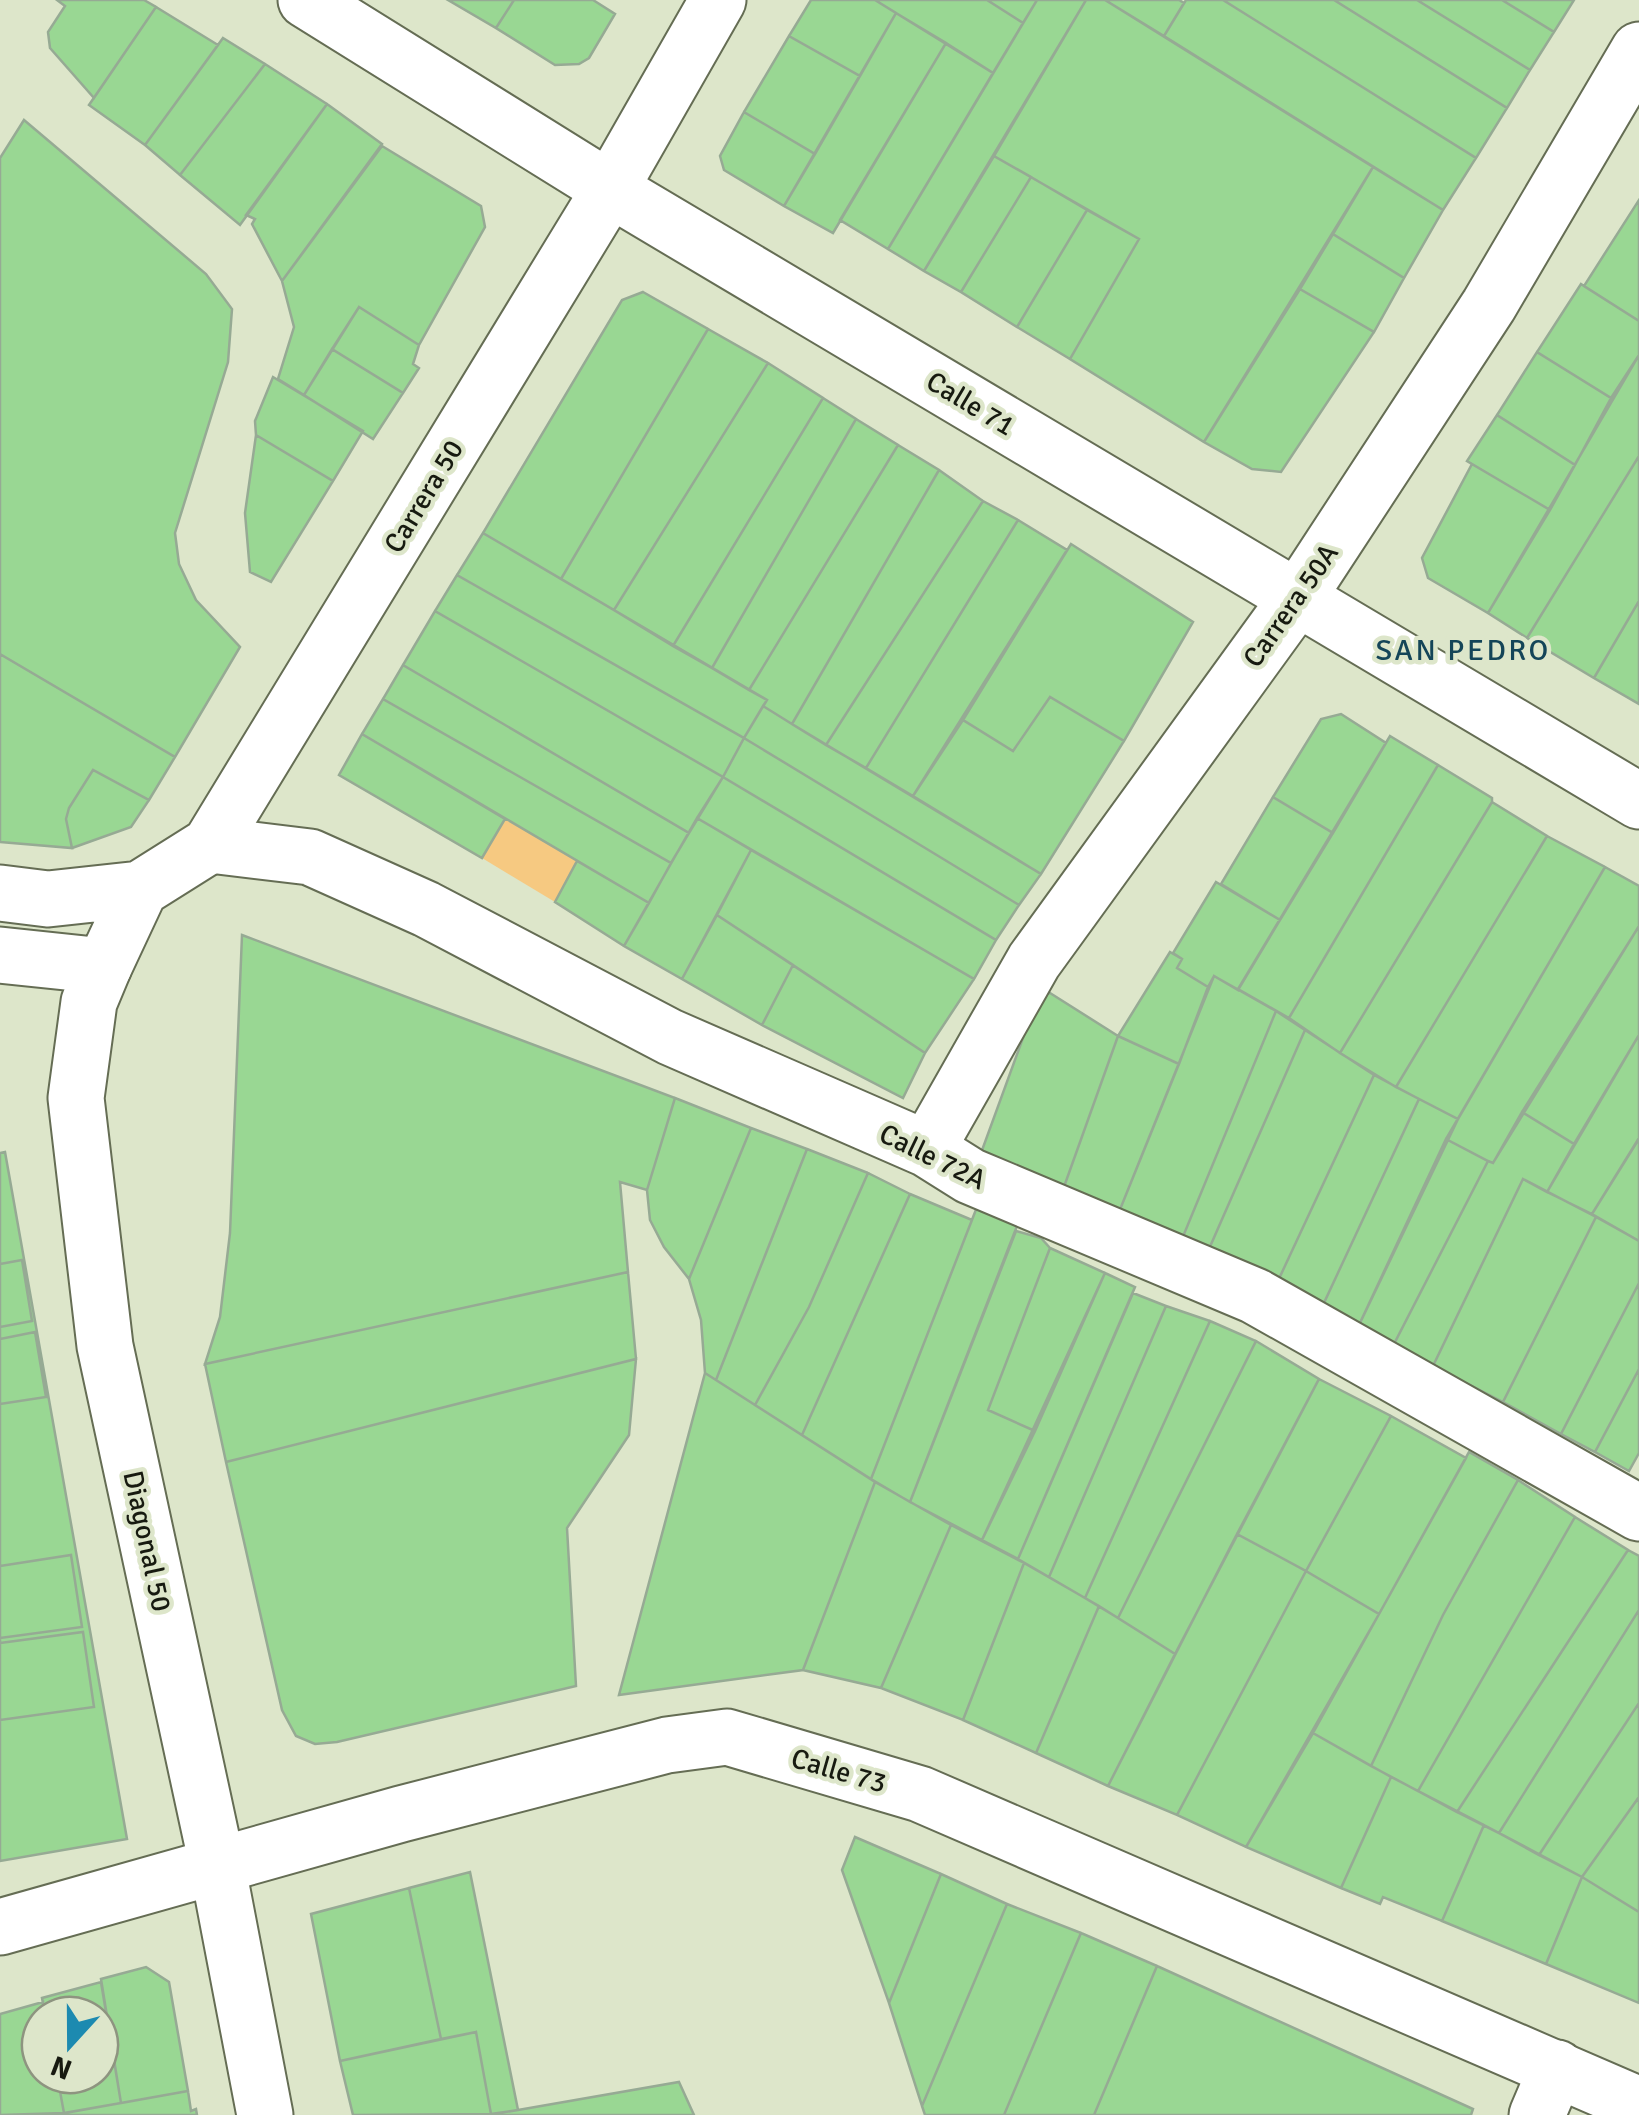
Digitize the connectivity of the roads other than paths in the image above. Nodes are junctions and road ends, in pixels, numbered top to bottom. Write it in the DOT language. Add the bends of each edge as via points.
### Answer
graph roads {
  1 [pos="306,0"];
  2 [pos="718,0"];
  3 [pos="1639,50"];
  4 [pos="610,189"];
  5 [pos="1298,597"];
  6 [pos="1639,800"];
  7 [pos="210,845"];
  8 [pos="140,888"];
  9 [pos="0,893"];
  10 [pos="0,954"];
  11 [pos="104,966"];
  12 [pos="927,1149"];
  13 [pos="1639,1514"];
  14 [pos="217,1864"];
  15 [pos="0,1927"];
  16 [pos="1547,2091"];
  17 [pos="1639,2106"];
  18 [pos="265,2115"];
  1 -- 4 [label="street, Calle 71"];
  2 -- 4 [label="street, Carrera 50"];
  3 -- 5 [label="street, Carrera 50A" via="1488,306"];
  4 -- 5 [label="street, Calle 71"];
  4 -- 7 [label="street, Carrera 50"];
  5 -- 6 [label="street, Calle 71"];
  5 -- 12 [label="street, Carrera 50A" via="1034,962"];
  7 -- 8 [label="street, Carrera 50"];
  7 -- 12 [label="street, Calle 72A" via="310,857 426,908 670,1038"];
  8 -- 9 [label="street" via="48,899"];
  8 -- 11 [label="street"];
  10 -- 11 [label="street"];
  11 -- 14 [label="street, Diagonal 50" via="89,1002 79,1064 78,1139 106,1346"];
  12 -- 13 [label="street, Calle 72A" via="970,1176 1255,1296"];
  14 -- 15 [label="street, Calle 73"];
  14 -- 16 [label="street, Calle 73" via="666,1745 727,1737 920,1794"];
  14 -- 18 [label="street, Diagonal 50"];
  16 -- 17 [label="street, Calle 73"];
}
